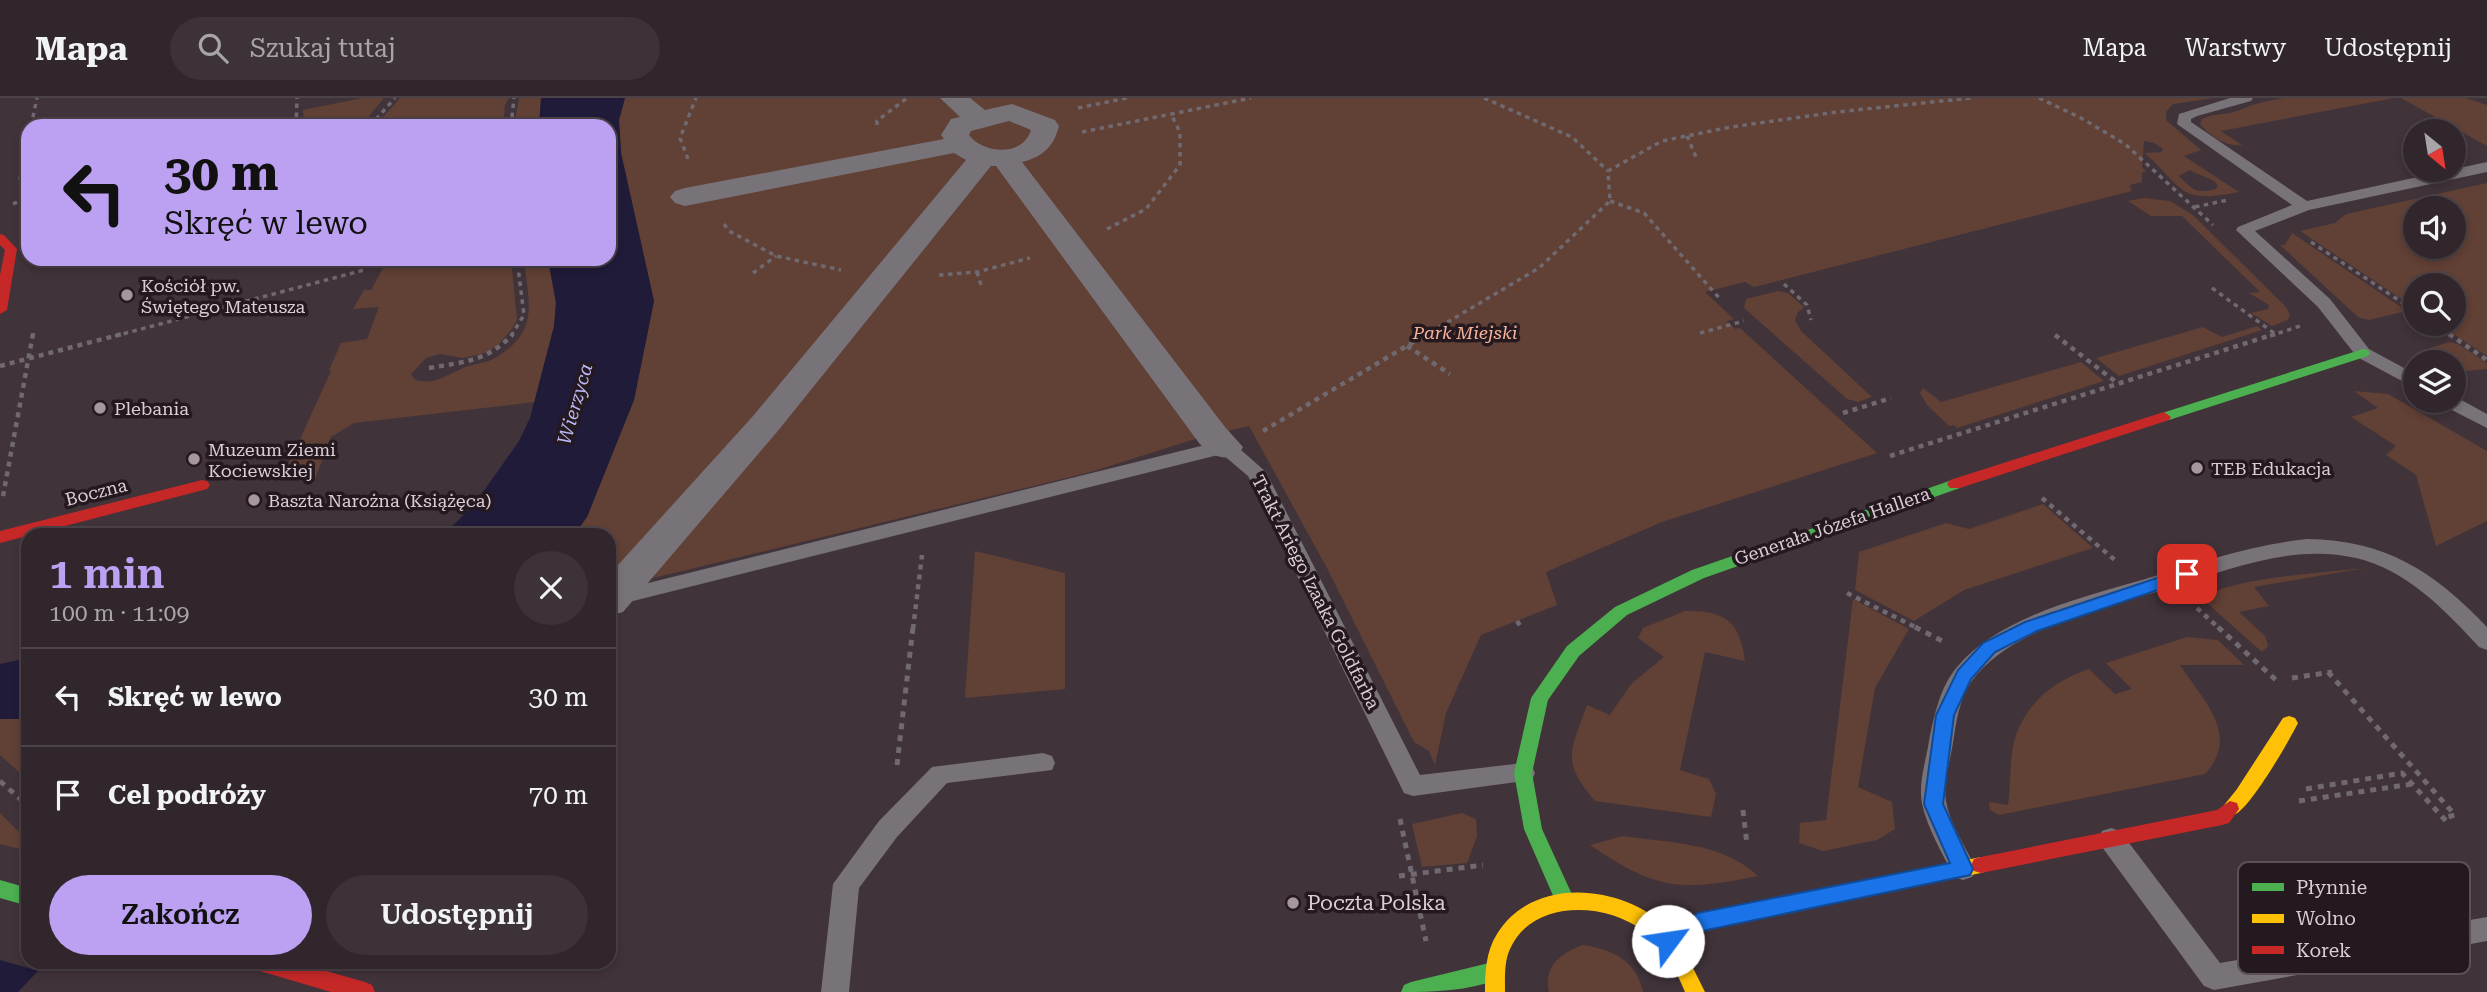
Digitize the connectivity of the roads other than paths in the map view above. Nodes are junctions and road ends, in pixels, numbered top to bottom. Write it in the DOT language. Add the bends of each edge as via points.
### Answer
graph roads {
  1 [pos="953,98"];
  2 [pos="2246,98"];
  3 [pos="980,119"];
  4 [pos="982,153"];
  5 [pos="2487,167"];
  6 [pos="685,197"];
  7 [pos="2304,206"];
  8 [pos="0,238"];
  9 [pos="0,310"];
  10 [pos="2363,353"];
  11 [pos="2403,375"];
  12 [pos="2466,410"];
  13 [pos="2487,422"];
  14 [pos="1225,447"];
  15 [pos="202,485"];
  16 [pos="35,528"];
  17 [pos="21,532"];
  18 [pos="0,537"];
  19 [pos="616,593"];
  20 [pos="616,599"];
  21 [pos="2487,641"];
  22 [pos="2289,723"];
  23 [pos="1043,764"];
  24 [pos="1523,773"];
  25 [pos="2111,839"];
  26 [pos="1963,869"];
  27 [pos="2,890"];
  28 [pos="21,895"];
  29 [pos="1564,901"];
  30 [pos="1668,941"];
  31 [pos="284,969"];
  32 [pos="1493,972"];
  33 [pos="2238,973"];
  34 [pos="365,992"];
  35 [pos="835,992"];
  36 [pos="1411,992"];
  37 [pos="1495,992"];
  38 [pos="1695,992"];
  1 -- 3 [label="street"];
  2 -- 7 [label="lane" via="2192,113 2184,124"];
  3 -- 4 [label="street" via="961,125 955,135"];
  3 -- 4 [label="street" via="1012,112 1045,126 1043,139 1031,152"];
  4 -- 6 [label="street"];
  4 -- 14 [label="street, Trakt Ariego Izaaka Goldfarba" via="1155,356"];
  4 -- 19 [label="street" via="765,424"];
  5 -- 7 [label="lane"];
  7 -- 10 [label="lane" via="2244,230 2324,303"];
  8 -- 9 [label="street" via="11,249"];
  10 -- 11 [label="lane"];
  10 -- 24 [label="street, Generała Józefa Hallera" via="1920,495 1698,574 1621,611 1573,651 1540,698"];
  12 -- 13 [label="lane"];
  14 -- 20 [label="lane"];
  14 -- 24 [label="lane, Trakt Ariego Izaaka Goldfarba" via="1256,472 1413,786"];
  15 -- 16 [label="street, Boczna"];
  17 -- 18 [label="street, Boczna"];
  21 -- 26 [label="lane" via="2448,600 2399,564 2354,550 2309,547 2249,555 2031,626 1989,648 1964,675 1945,715 1934,804"];
  22 -- 25 [label="street" via="2244,795 2222,817"];
  23 -- 35 [label="lane" via="941,774 888,829 846,884"];
  24 -- 29 [label="street, Generała Józefa Hallera" via="1533,829"];
  25 -- 26 [label="street"];
  25 -- 33 [label="lane" via="2214,977"];
  26 -- 30 [label="street" via="1698,922"];
  27 -- 28 [label="street"];
  29 -- 30 [label="street" via="1602,902 1637,916"];
  29 -- 32 [label="street" via="1529,912 1504,938"];
  30 -- 38 [label="street" via="1687,968"];
  31 -- 34 [label="street"];
  32 -- 36 [label="street"];
  32 -- 37 [label="street"];
}
